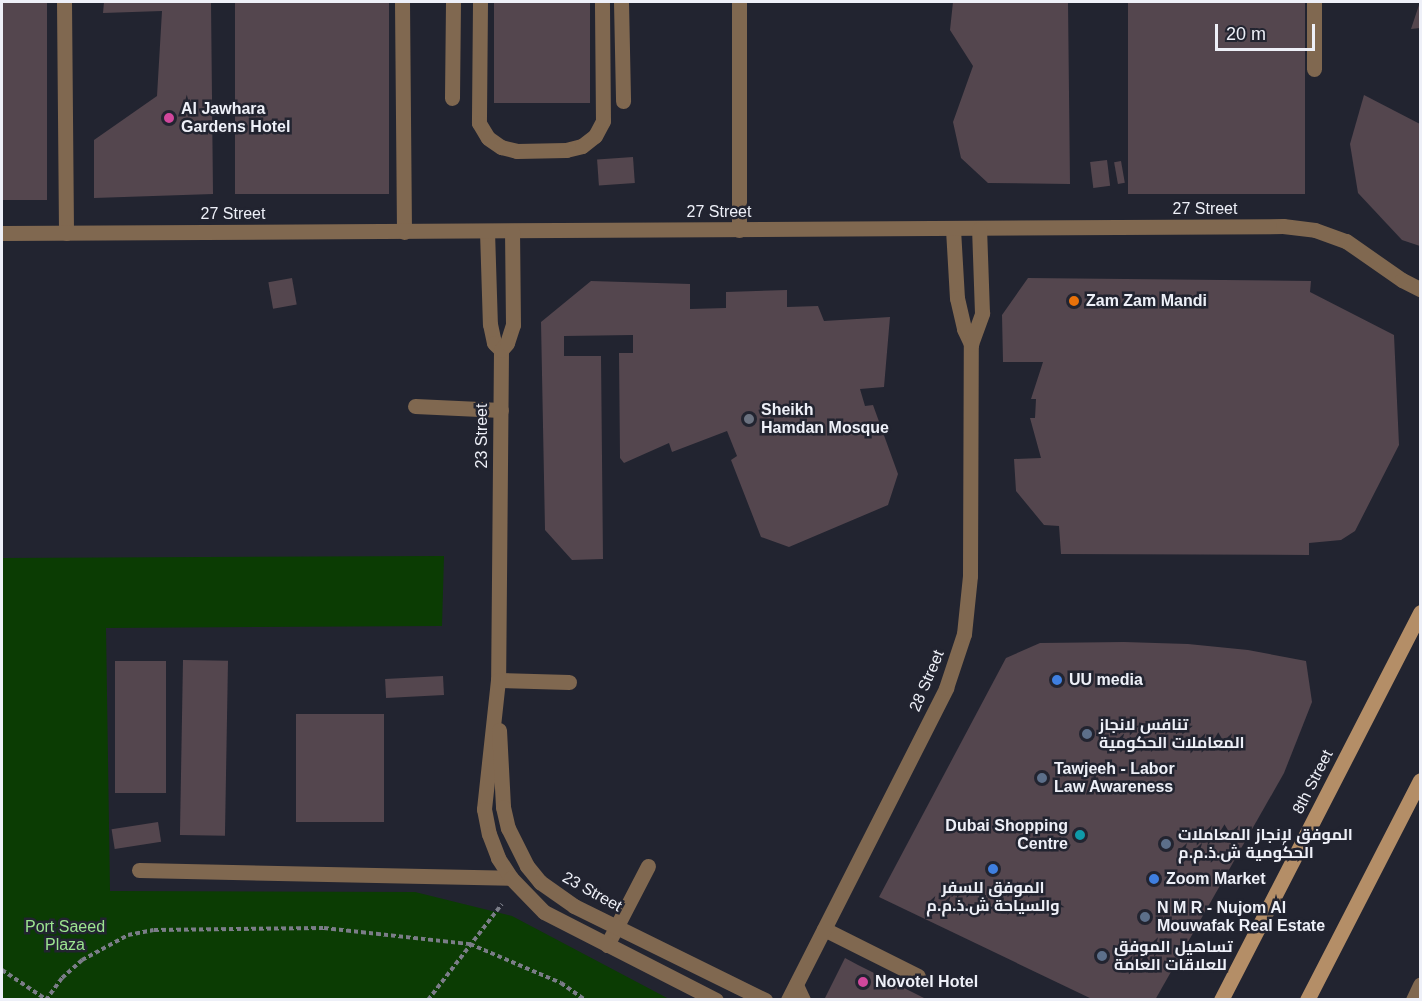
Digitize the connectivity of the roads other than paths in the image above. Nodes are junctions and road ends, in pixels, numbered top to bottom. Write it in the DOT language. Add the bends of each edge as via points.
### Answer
graph roads {
  1 [pos="64,2"];
  2 [pos="402,2"];
  3 [pos="453,2"];
  4 [pos="480,2"];
  5 [pos="602,2"];
  6 [pos="621,2"];
  7 [pos="739,2"];
  8 [pos="1314,2"];
  9 [pos="1314,69"];
  10 [pos="452,98"];
  11 [pos="623,100"];
  12 [pos="953,229"];
  13 [pos="979,229"];
  14 [pos="739,230"];
  15 [pos="487,231"];
  16 [pos="512,231"];
  17 [pos="404,232"];
  18 [pos="66,233"];
  19 [pos="2,234"];
  20 [pos="1420,289"];
  21 [pos="971,344"];
  22 [pos="501,350"];
  23 [pos="415,406"];
  24 [pos="501,410"];
  25 [pos="1420,612"];
  26 [pos="498,680"];
  27 [pos="569,682"];
  28 [pos="497,703"];
  29 [pos="1420,780"];
  30 [pos="648,866"];
  31 [pos="139,870"];
  32 [pos="511,878"];
  33 [pos="615,926"];
  34 [pos="824,929"];
  35 [pos="607,945"];
  36 [pos="918,976"];
  37 [pos="796,985"];
  38 [pos="1420,985"];
  39 [pos="716,999"];
  40 [pos="765,999"];
  41 [pos="788,999"];
  42 [pos="803,999"];
  43 [pos="1221,999"];
  44 [pos="1307,999"];
  45 [pos="1413,999"];
  1 -- 18 [label="street"];
  2 -- 17 [label="street"];
  3 -- 10 [label="street"];
  4 -- 5 [label="street" via="479,123 488,138 517,151 566,150 582,146 595,136 603,121"];
  6 -- 11 [label="street"];
  7 -- 14 [label="street"];
  8 -- 9 [label="street"];
  12 -- 13 [label="street, 27 Street"];
  12 -- 14 [label="street, 27 Street"];
  12 -- 21 [label="street, 28 Street" via="958,306"];
  13 -- 20 [label="street, 27 Street" via="1283,226 1315,230 1346,241"];
  13 -- 21 [label="street, 28 Street" via="982,313"];
  14 -- 16 [label="street, 27 Street"];
  15 -- 16 [label="street, 27 Street"];
  15 -- 17 [label="street, 27 Street"];
  15 -- 22 [label="street, 23 Street" via="490,324 494,343"];
  16 -- 22 [label="street, 23 Street" via="513,325"];
  17 -- 18 [label="street, 27 Street"];
  18 -- 19 [label="street, 27 Street"];
  21 -- 34 [label="street, 28 Street" via="970,576 964,634 946,688"];
  22 -- 24 [label="street, 23 Street"];
  23 -- 24 [label="street"];
  24 -- 26 [label="street, 23 Street"];
  25 -- 43 [label="street, 8th Street"];
  26 -- 27 [label="street"];
  26 -- 28 [label="street, 23 Street"];
  28 -- 32 [label="street, 23 Street" via="483,809 498,858"];
  28 -- 33 [label="street, 23 Street" via="503,807 516,848 540,882 556,895"];
  29 -- 44 [label="street"];
  30 -- 33 [label="street"];
  31 -- 32 [label="street"];
  32 -- 35 [label="street, 23 Street" via="544,912"];
  33 -- 35 [label="street"];
  33 -- 40 [label="street, 23 Street"];
  34 -- 36 [label="street"];
  34 -- 37 [label="street, 28 Street"];
  35 -- 39 [label="street, 23 Street"];
  37 -- 41 [label="street, 28 Street"];
  37 -- 42 [label="street"];
  38 -- 45 [label="street"];
}
